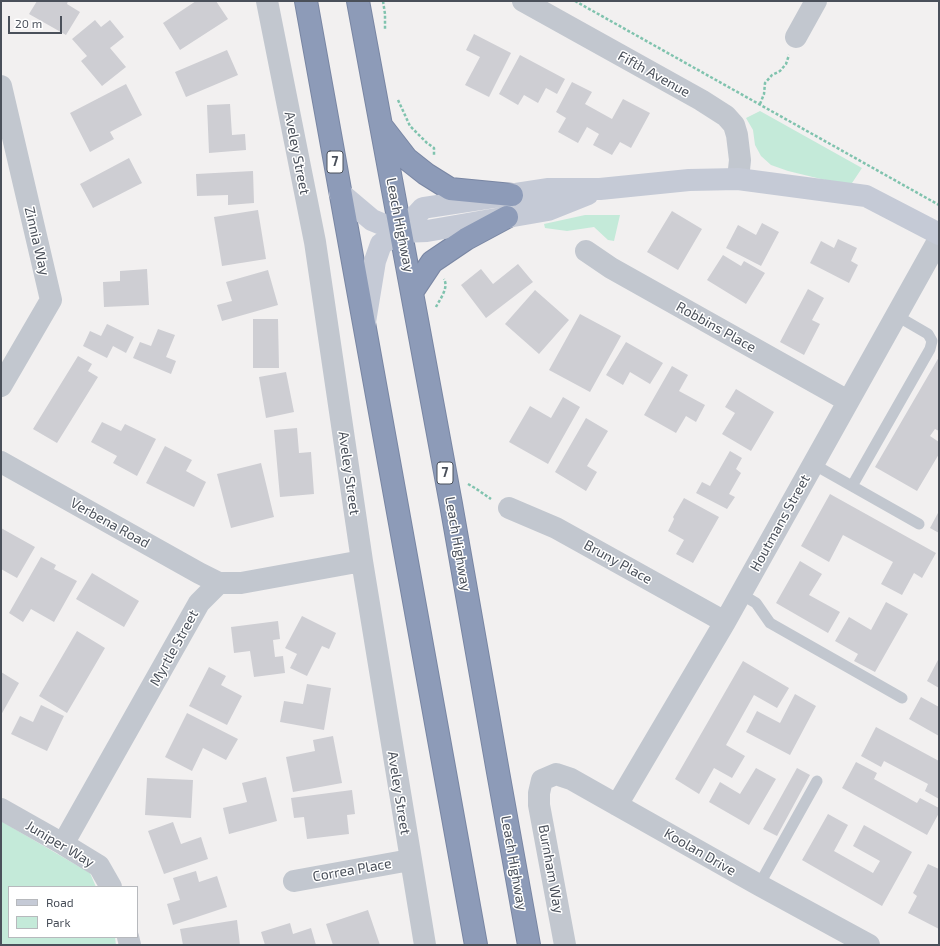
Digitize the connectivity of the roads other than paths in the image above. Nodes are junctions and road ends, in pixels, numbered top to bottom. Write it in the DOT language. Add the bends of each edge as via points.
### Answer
graph roads {
  1 [pos="267,1"];
  2 [pos="306,1"];
  3 [pos="358,1"];
  4 [pos="523,1"];
  5 [pos="816,1"];
  6 [pos="796,36"];
  7 [pos="1,86"];
  8 [pos="381,126"];
  9 [pos="738,179"];
  10 [pos="600,189"];
  11 [pos="340,193"];
  12 [pos="512,195"];
  13 [pos="507,217"];
  14 [pos="400,232"];
  15 [pos="939,234"];
  16 [pos="939,239"];
  17 [pos="586,250"];
  18 [pos="412,292"];
  19 [pos="897,316"];
  20 [pos="364,323"];
  21 [pos="1,386"];
  22 [pos="848,401"];
  23 [pos="1,462"];
  24 [pos="813,464"];
  25 [pos="852,486"];
  26 [pos="500,503"];
  27 [pos="918,524"];
  28 [pos="362,561"];
  29 [pos="219,583"];
  30 [pos="741,594"];
  31 [pos="725,622"];
  32 [pos="902,698"];
  33 [pos="817,781"];
  34 [pos="539,793"];
  35 [pos="617,804"];
  36 [pos="1,809"];
  37 [pos="63,844"];
  38 [pos="410,860"];
  39 [pos="294,880"];
  40 [pos="760,885"];
  41 [pos="110,886"];
  42 [pos="859,943"];
  43 [pos="425,945"];
  44 [pos="476,945"];
  45 [pos="529,945"];
  46 [pos="565,945"];
  1 -- 28 [label="street, Aveley Street" via="315,242"];
  2 -- 11 [label="highway, 7"];
  3 -- 8 [label="highway, Leach Highway / 7"];
  4 -- 9 [label="street, Fifth Avenue" via="726,116 734,125 737,135 740,160"];
  5 -- 6 [label="street"];
  7 -- 21 [label="street, Zinnia Way" via="51,300"];
  8 -- 12 [label="highway" via="407,159 450,189"];
  8 -- 14 [label="highway, Leach Highway / 7"];
  9 -- 10 [label="street" via="689,180"];
  9 -- 15 [label="street" via="866,196"];
  10 -- 12 [label="street" via="547,189"];
  10 -- 13 [label="street" via="548,210"];
  11 -- 14 [label="street" via="372,220"];
  11 -- 20 [label="highway, 7"];
  12 -- 14 [label="street" via="423,208"];
  13 -- 14 [label="street" via="427,231"];
  13 -- 18 [label="highway" via="466,239 432,262"];
  14 -- 18 [label="highway, Leach Highway / 7"];
  14 -- 20 [label="street" via="381,244 375,261"];
  16 -- 19 [label="street, Houtmans Street"];
  17 -- 22 [label="street, Robbins Place" via="611,268"];
  18 -- 45 [label="highway, Leach Highway / 7"];
  19 -- 22 [label="street, Houtmans Street"];
  19 -- 25 [label="lane" via="928,334 932,341 930,349"];
  20 -- 44 [label="highway, 7"];
  22 -- 24 [label="street, Houtmans Street"];
  23 -- 29 [label="street, Verbena Road"];
  24 -- 25 [label="lane"];
  24 -- 30 [label="street, Houtmans Street"];
  25 -- 27 [label="lane"];
  26 -- 31 [label="street, Bruny Place" via="556,528"];
  28 -- 29 [label="street" via="242,583"];
  28 -- 38 [label="street, Aveley Street"];
  29 -- 37 [label="street, Myrtle Street" via="199,603"];
  30 -- 31 [label="street, Houtmans Street"];
  30 -- 32 [label="lane" via="756,603 770,623"];
  31 -- 35 [label="street, Houtmans Street"];
  33 -- 40 [label="lane"];
  34 -- 35 [label="street, Koolan Drive" via="542,780 556,774 571,779"];
  34 -- 46 [label="street, Burnham Way"];
  35 -- 40 [label="street, Koolan Drive"];
  36 -- 37 [label="street, Juniper Way"];
  37 -- 41 [label="street, Juniper Way" via="99,866"];
  38 -- 39 [label="street, Correa Place"];
  38 -- 43 [label="street, Aveley Street"];
  40 -- 42 [label="street, Koolan Drive"];
}
